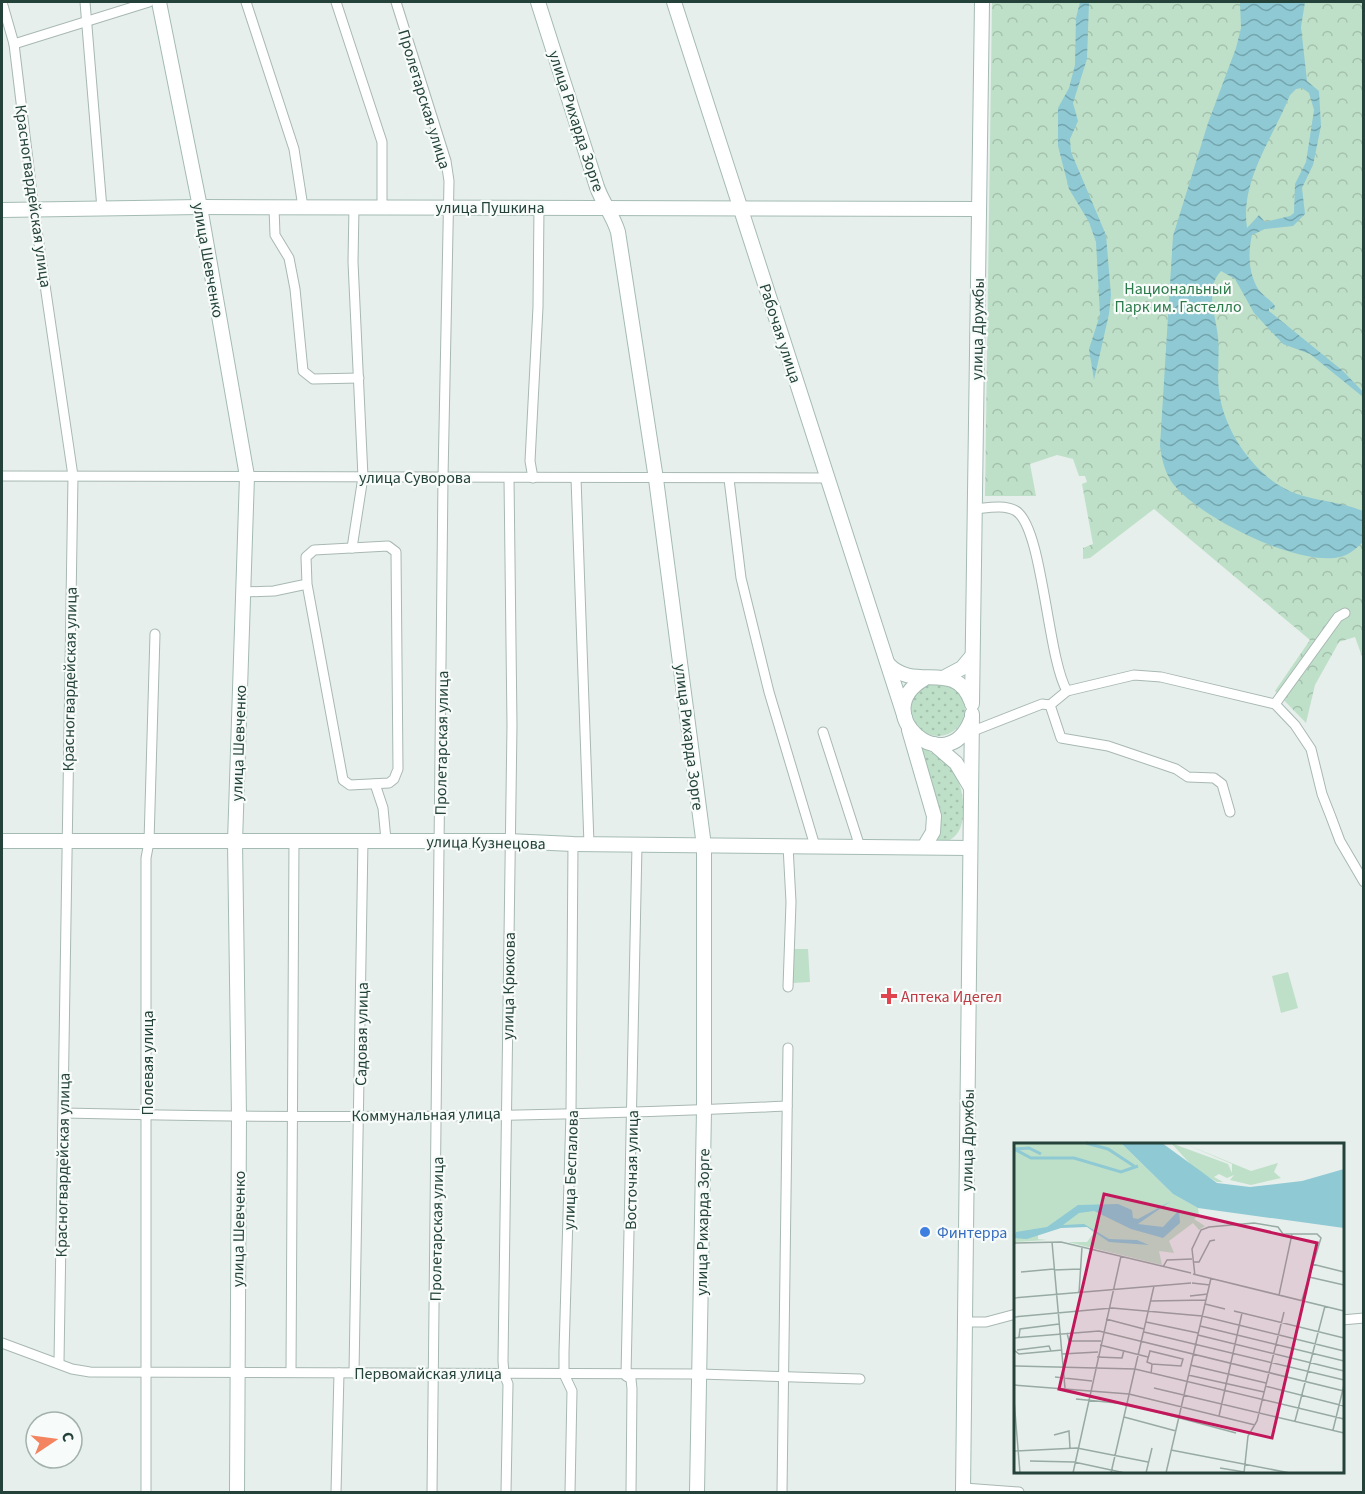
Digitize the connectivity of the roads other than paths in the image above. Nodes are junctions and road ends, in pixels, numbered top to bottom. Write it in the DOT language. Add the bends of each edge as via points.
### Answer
graph roads {
  1 [pos="2,2"];
  2 [pos="85,2"];
  3 [pos="149,2"];
  4 [pos="159,2"];
  5 [pos="246,2"];
  6 [pos="336,2"];
  7 [pos="396,2"];
  8 [pos="538,2"];
  9 [pos="674,2"];
  10 [pos="982,2"];
  11 [pos="88,22"];
  12 [pos="14,44"];
  13 [pos="200,207"];
  14 [pos="274,207"];
  15 [pos="303,207"];
  16 [pos="354,207"];
  17 [pos="382,207"];
  18 [pos="449,207"];
  19 [pos="539,207"];
  20 [pos="606,207"];
  21 [pos="740,207"];
  22 [pos="102,209"];
  23 [pos="979,209"];
  24 [pos="2,210"];
  25 [pos="34,210"];
  26 [pos="359,378"];
  27 [pos="2,476"];
  28 [pos="73,476"];
  29 [pos="247,476"];
  30 [pos="363,477"];
  31 [pos="443,478"];
  32 [pos="508,478"];
  33 [pos="533,478"];
  34 [pos="576,478"];
  35 [pos="729,478"];
  36 [pos="829,478"];
  37 [pos="657,479"];
  38 [pos="975,509"];
  39 [pos="352,548"];
  40 [pos="307,584"];
  41 [pos="243,592"];
  42 [pos="1345,613"];
  43 [pos="155,634"];
  44 [pos="972,656"];
  45 [pos="888,663"];
  46 [pos="945,677"];
  47 [pos="924,679"];
  48 [pos="1067,690"];
  49 [pos="1275,704"];
  50 [pos="1050,705"];
  51 [pos="972,709"];
  52 [pos="907,722"];
  53 [pos="823,732"];
  54 [pos="967,733"];
  55 [pos="934,744"];
  56 [pos="375,784"];
  57 [pos="971,788"];
  58 [pos="1230,812"];
  59 [pos="66,840"];
  60 [pos="294,840"];
  61 [pos="363,840"];
  62 [pos="386,840"];
  63 [pos="440,840"];
  64 [pos="2,841"];
  65 [pos="508,841"];
  66 [pos="149,842"];
  67 [pos="236,842"];
  68 [pos="573,844"];
  69 [pos="589,844"];
  70 [pos="637,845"];
  71 [pos="705,846"];
  72 [pos="788,846"];
  73 [pos="815,846"];
  74 [pos="860,847"];
  75 [pos="924,847"];
  76 [pos="970,848"];
  77 [pos="1364,882"];
  78 [pos="788,987"];
  79 [pos="788,1048"];
  80 [pos="787,1106"];
  81 [pos="704,1110"];
  82 [pos="64,1113"];
  83 [pos="505,1113"];
  84 [pos="572,1113"];
  85 [pos="293,1114"];
  86 [pos="437,1114"];
  87 [pos="633,1114"];
  88 [pos="148,1115"];
  89 [pos="360,1115"];
  90 [pos="239,1116"];
  91 [pos="1014,1315"];
  92 [pos="1364,1318"];
  93 [pos="1344,1320"];
  94 [pos="964,1322"];
  95 [pos="2,1343"];
  96 [pos="59,1362"];
  97 [pos="236,1371"];
  98 [pos="147,1372"];
  99 [pos="291,1372"];
  100 [pos="339,1372"];
  101 [pos="354,1373"];
  102 [pos="435,1374"];
  103 [pos="504,1374"];
  104 [pos="564,1374"];
  105 [pos="699,1374"];
  106 [pos="626,1376"];
  107 [pos="783,1377"];
  108 [pos="860,1379"];
  109 [pos="964,1490"];
  110 [pos="146,1492"];
  111 [pos="237,1492"];
  112 [pos="336,1492"];
  113 [pos="432,1492"];
  114 [pos="506,1492"];
  115 [pos="570,1492"];
  116 [pos="631,1492"];
  117 [pos="697,1492"];
  118 [pos="782,1492"];
  119 [pos="1019,1492"];
  1 -- 12 [label="street, Красногвардейская улица"];
  2 -- 11 [label="street"];
  3 -- 11 [label="street"];
  4 -- 13 [label="street, улица Шевченко"];
  5 -- 15 [label="street" via="294,149"];
  6 -- 17 [label="street" via="382,142"];
  7 -- 18 [label="street, Пролетарская улица" via="446,161"];
  8 -- 20 [label="street, улица Рихарда Зорге"];
  9 -- 21 [label="street, Рабочая улица"];
  10 -- 23 [label="street, улица Дружбы"];
  11 -- 12 [label="street"];
  11 -- 22 [label="street"];
  12 -- 25 [label="street, Красногвардейская улица"];
  13 -- 14 [label="street, улица Пушкина"];
  13 -- 22 [label="street, улица Пушкина"];
  13 -- 29 [label="street, улица Шевченко"];
  14 -- 15 [label="street, улица Пушкина"];
  14 -- 26 [label="street" via="276,235 289,258 295,289 303,371 313,379"];
  15 -- 16 [label="street, улица Пушкина"];
  16 -- 17 [label="street, улица Пушкина"];
  16 -- 26 [label="street"];
  17 -- 18 [label="street, улица Пушкина"];
  18 -- 19 [label="street, улица Пушкина"];
  18 -- 31 [label="street, Пролетарская улица"];
  19 -- 20 [label="street, улица Пушкина"];
  19 -- 33 [label="street" via="530,461"];
  20 -- 21 [label="street, улица Пушкина"];
  20 -- 37 [label="street, улица Рихарда Зорге" via="618,232"];
  21 -- 23 [label="street, улица Пушкина"];
  21 -- 36 [label="street, Рабочая улица"];
  22 -- 25 [label="street, улица Пушкина"];
  23 -- 38 [label="street, улица Дружбы"];
  24 -- 25 [label="street, улица Пушкина"];
  25 -- 28 [label="street, Красногвардейская улица"];
  26 -- 30 [label="street"];
  27 -- 28 [label="street, улица Суворова"];
  28 -- 29 [label="street, улица Суворова"];
  28 -- 59 [label="street, Красногвардейская улица"];
  29 -- 30 [label="street, улица Суворова"];
  29 -- 41 [label="street, улица Шевченко"];
  30 -- 31 [label="street, улица Суворова"];
  30 -- 39 [label="street"];
  31 -- 32 [label="street, улица Суворова"];
  31 -- 63 [label="street, Пролетарская улица"];
  32 -- 33 [label="street, улица Суворова"];
  32 -- 65 [label="street, улица Крюкова" via="512,726"];
  33 -- 34 [label="street, улица Суворова"];
  34 -- 37 [label="street, улица Суворова"];
  34 -- 69 [label="street"];
  35 -- 36 [label="street, улица Суворова"];
  35 -- 37 [label="street, улица Суворова"];
  35 -- 73 [label="street" via="741,578 769,692"];
  36 -- 45 [label="street, Рабочая улица"];
  37 -- 71 [label="street, улица Рихарда Зорге"];
  38 -- 44 [label="street, улица Дружбы"];
  38 -- 48 [label="street" via="1016,511 1027,526 1049,609 1057,668"];
  39 -- 40 [label="street" via="309,552 305,562"];
  39 -- 56 [label="street" via="388,546 398,557 398,769 389,783"];
  40 -- 41 [label="street"];
  40 -- 56 [label="street" via="343,780 350,785"];
  41 -- 67 [label="street, улица Шевченко"];
  42 -- 49 [label="street" via="1338,617"];
  43 -- 66 [label="street, Полевая улица"];
  44 -- 46 [label="street" via="962,668"];
  44 -- 51 [label="street, улица Дружбы"];
  45 -- 47 [label="street" via="900,674"];
  45 -- 52 [label="street, Рабочая улица"];
  46 -- 47 [label="street"];
  46 -- 51 [label="street" via="963,687"];
  47 -- 52 [label="street" via="908,695"];
  48 -- 49 [label="street" via="1116,677 1149,676"];
  48 -- 50 [label="street"];
  49 -- 77 [label="street" via="1296,725 1311,749 1334,825"];
  50 -- 54 [label="street" via="1041,704"];
  50 -- 58 [label="street" via="1061,738 1108,746 1176,769 1188,777 1214,778 1222,784"];
  51 -- 54 [label="street"];
  52 -- 55 [label="street" via="919,739"];
  52 -- 75 [label="street, Рабочая улица" via="934,816 933,832"];
  53 -- 74 [label="street"];
  54 -- 55 [label="street" via="947,743"];
  54 -- 57 [label="street, улица Дружбы"];
  55 -- 57 [label="street" via="956,763"];
  56 -- 62 [label="street" via="383,808"];
  57 -- 76 [label="street, улица Дружбы"];
  59 -- 64 [label="street, улица Кузнецова"];
  59 -- 66 [label="street, улица Кузнецова"];
  59 -- 82 [label="street, Красногвардейская улица"];
  60 -- 61 [label="street, улица Кузнецова"];
  60 -- 67 [label="street, улица Кузнецова"];
  60 -- 85 [label="street"];
  61 -- 62 [label="street, улица Кузнецова"];
  61 -- 89 [label="street, Садовая улица"];
  62 -- 63 [label="street, улица Кузнецова"];
  63 -- 65 [label="street, улица Кузнецова"];
  63 -- 86 [label="street, Пролетарская улица"];
  65 -- 68 [label="street, улица Кузнецова"];
  65 -- 83 [label="street, улица Крюкова"];
  66 -- 67 [label="street, улица Кузнецова"];
  66 -- 88 [label="street, Полевая улица"];
  67 -- 90 [label="street, улица Шевченко"];
  68 -- 69 [label="street, улица Кузнецова"];
  68 -- 84 [label="street, улица Беспалова"];
  69 -- 70 [label="street, улица Кузнецова"];
  70 -- 71 [label="street, улица Кузнецова"];
  70 -- 87 [label="street, Восточная улица"];
  71 -- 72 [label="street, улица Кузнецова"];
  71 -- 81 [label="street, улица Рихарда Зорге"];
  72 -- 73 [label="street, улица Кузнецова"];
  72 -- 78 [label="street"];
  73 -- 74 [label="street, улица Кузнецова"];
  74 -- 75 [label="street, улица Кузнецова"];
  75 -- 76 [label="street, улица Кузнецова"];
  76 -- 94 [label="street, улица Дружбы"];
  79 -- 80 [label="street"];
  80 -- 81 [label="street, Коммунальная улица"];
  80 -- 107 [label="street"];
  81 -- 87 [label="street, Коммунальная улица"];
  81 -- 105 [label="street, улица Рихарда Зорге"];
  82 -- 88 [label="street, Коммунальная улица"];
  82 -- 96 [label="street, Красногвардейская улица"];
  83 -- 84 [label="street, Коммунальная улица"];
  83 -- 86 [label="street, Коммунальная улица"];
  83 -- 103 [label="street, улица Крюкова"];
  84 -- 87 [label="street, Коммунальная улица"];
  84 -- 104 [label="street, улица Беспалова"];
  85 -- 89 [label="street, Коммунальная улица"];
  85 -- 90 [label="street, Коммунальная улица"];
  85 -- 99 [label="street"];
  86 -- 89 [label="street, Коммунальная улица"];
  86 -- 102 [label="street, Пролетарская улица"];
  87 -- 106 [label="street, Восточная улица"];
  88 -- 90 [label="street, Коммунальная улица"];
  88 -- 98 [label="street, Полевая улица"];
  89 -- 101 [label="street, Садовая улица"];
  90 -- 97 [label="street, улица Шевченко"];
  91 -- 94 [label="street" via="986,1322"];
  92 -- 93 [label="street"];
  94 -- 109 [label="street, улица Дружбы"];
  95 -- 96 [label="street, Первомайская улица"];
  96 -- 98 [label="street, Первомайская улица" via="90,1372"];
  97 -- 98 [label="street, Первомайская улица"];
  97 -- 99 [label="street, Первомайская улица"];
  97 -- 111 [label="street, улица Шевченко"];
  98 -- 110 [label="street, Полевая улица"];
  99 -- 100 [label="street, Первомайская улица"];
  100 -- 101 [label="street, Первомайская улица"];
  100 -- 112 [label="street"];
  101 -- 102 [label="street, Первомайская улица"];
  102 -- 103 [label="street, Первомайская улица"];
  102 -- 113 [label="street, Пролетарская улица"];
  103 -- 104 [label="street, Первомайская улица"];
  103 -- 114 [label="street, улица Крюкова" via="508,1384"];
  104 -- 106 [label="street, Первомайская улица"];
  104 -- 115 [label="street, улица Беспалова" via="572,1390"];
  105 -- 106 [label="street, Первомайская улица"];
  105 -- 107 [label="street, Первомайская улица"];
  105 -- 117 [label="street, улица Рихарда Зорге"];
  106 -- 116 [label="street, Восточная улица" via="631,1379 632,1389"];
  107 -- 108 [label="street, Первомайская улица"];
  107 -- 118 [label="street"];
  109 -- 119 [label="street"];
}
